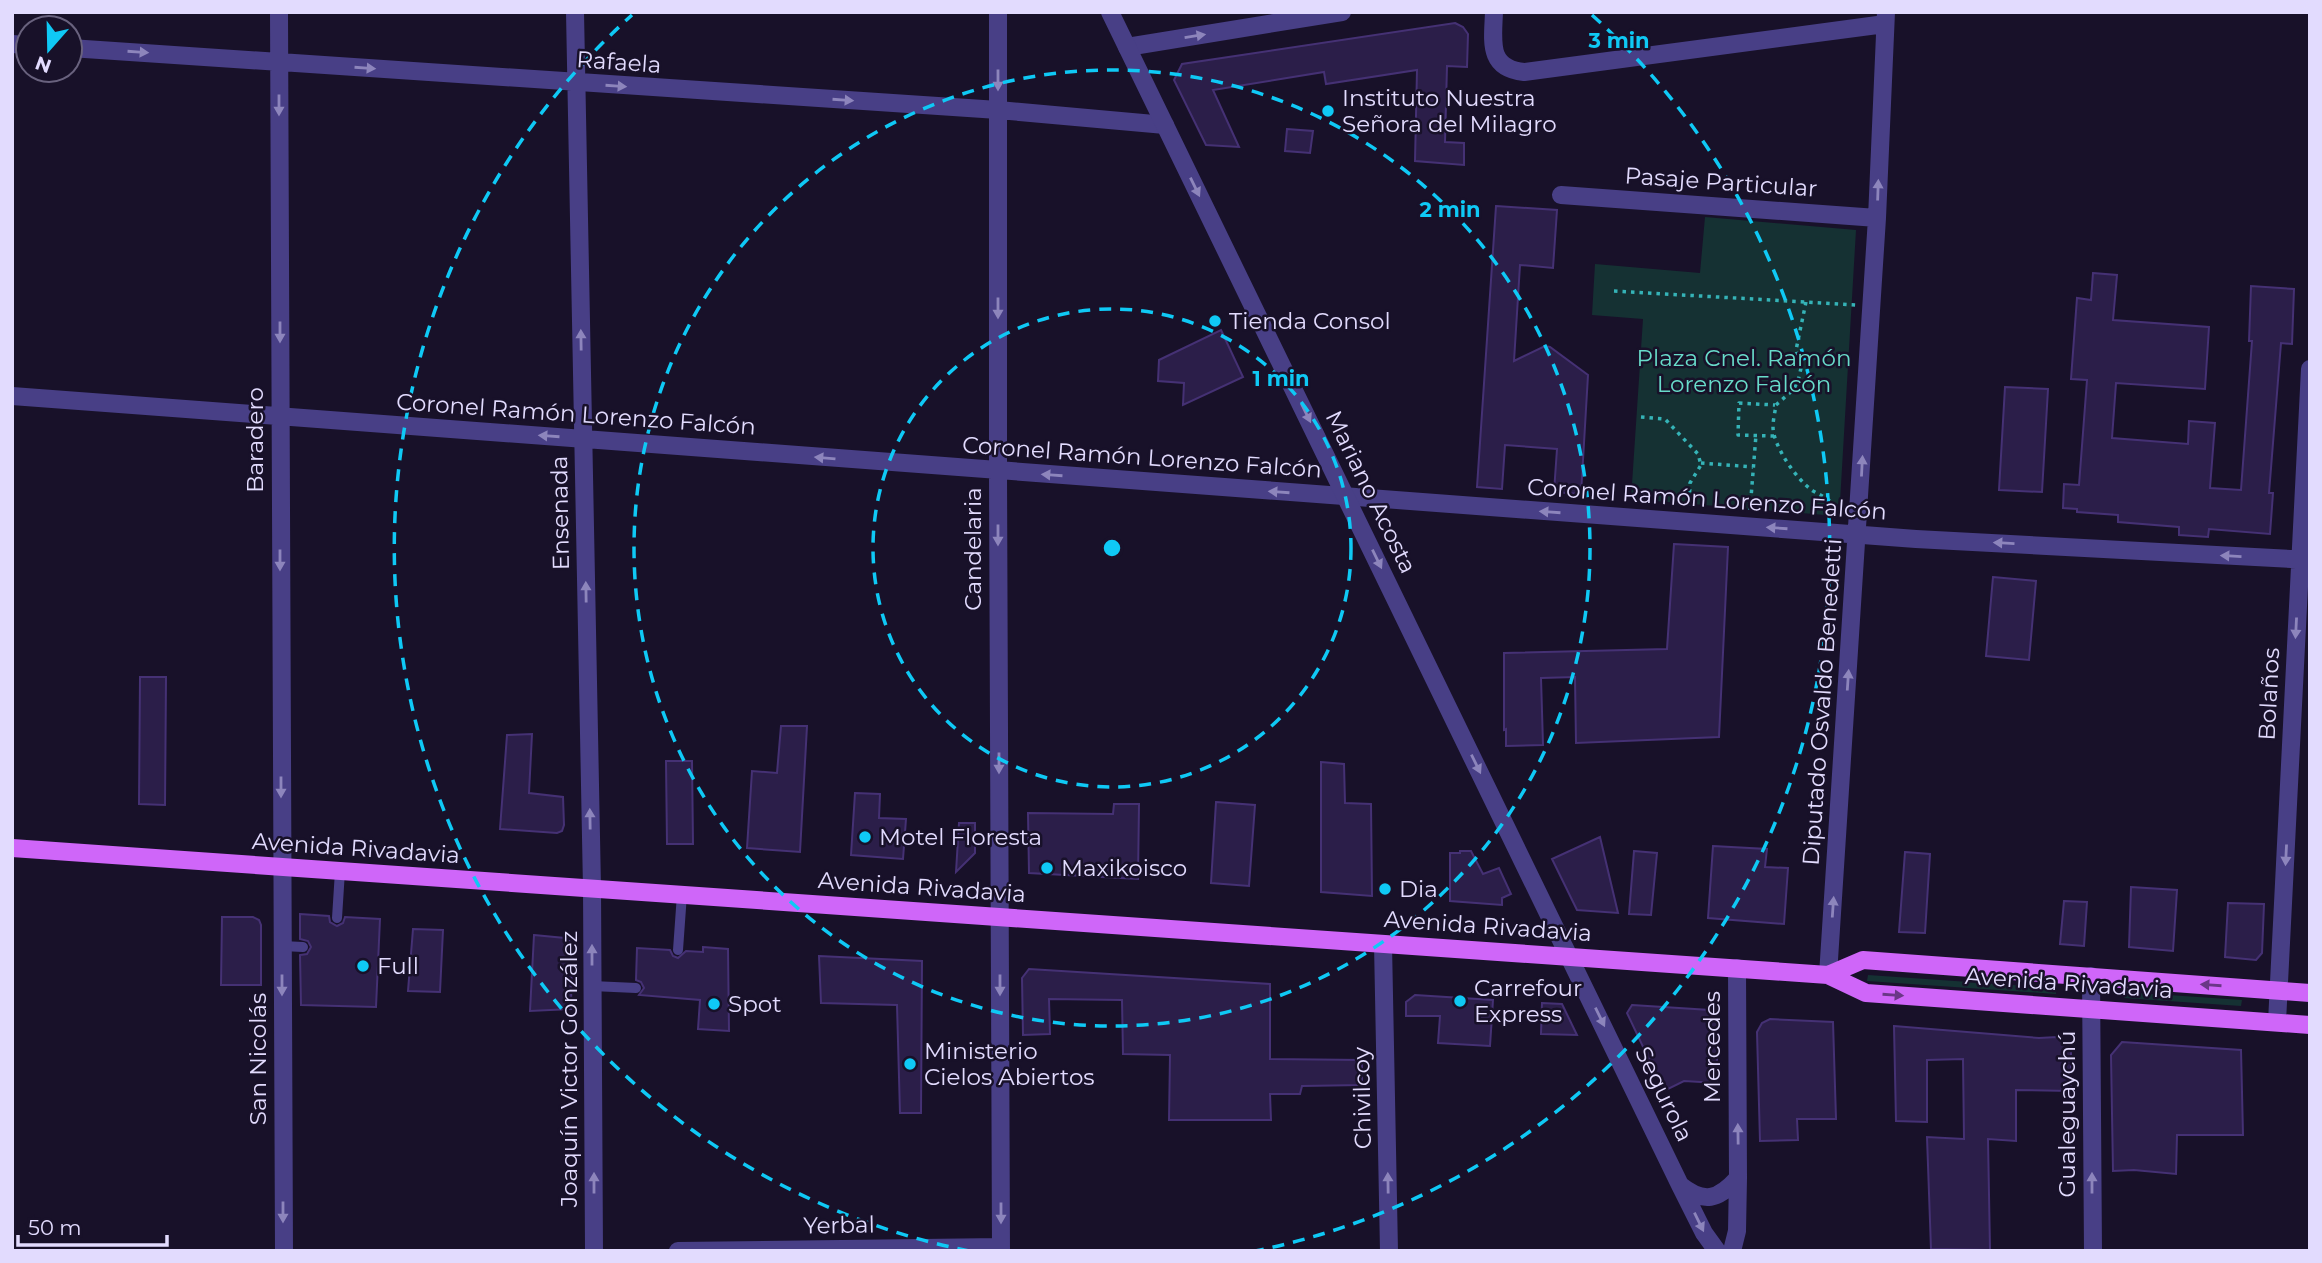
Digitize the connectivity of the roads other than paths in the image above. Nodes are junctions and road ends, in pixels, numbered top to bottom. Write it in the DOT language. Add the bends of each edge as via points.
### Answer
graph roads {
  1 [pos="279,12"];
  2 [pos="575,12"];
  3 [pos="998,12"];
  4 [pos="1110,12"];
  5 [pos="1342,12"];
  6 [pos="1494,12"];
  7 [pos="1886,18"];
  8 [pos="1127,47"];
  9 [pos="84,49"];
  10 [pos="279,62"];
  11 [pos="576,83"];
  12 [pos="998,110"];
  13 [pos="1166,125"];
  14 [pos="1561,195"];
  15 [pos="1877,219"];
  16 [pos="2310,369"];
  17 [pos="12,396"];
  18 [pos="280,417"];
  19 [pos="583,438"];
  20 [pos="998,471"];
  21 [pos="1347,498"];
  22 [pos="1858,534"];
  23 [pos="2305,560"];
  24 [pos="12,848"];
  25 [pos="282,867"];
  26 [pos="340,871"];
  27 [pos="592,888"];
  28 [pos="682,894"];
  29 [pos="1000,917"];
  30 [pos="337,918"];
  31 [pos="1383,944"];
  32 [pos="282,946"];
  33 [pos="303,947"];
  34 [pos="678,950"];
  35 [pos="1570,956"];
  36 [pos="1737,968"];
  37 [pos="1829,975"];
  38 [pos="2091,976"];
  39 [pos="593,985"];
  40 [pos="636,988"];
  41 [pos="2279,990"];
  42 [pos="2310,993"];
  43 [pos="2091,1009"];
  44 [pos="2277,1022"];
  45 [pos="2310,1025"];
  46 [pos="1738,1178"];
  47 [pos="1680,1185"];
  48 [pos="1001,1249"];
  49 [pos="284,1251"];
  50 [pos="594,1251"];
  51 [pos="678,1251"];
  52 [pos="1389,1251"];
  53 [pos="1717,1251"];
  54 [pos="1732,1251"];
  55 [pos="2093,1251"];
  1 -- 10 [label="street, Baradero"];
  2 -- 11 [label="street, Ensenada"];
  3 -- 12 [label="street, Candelaria, one-way"];
  4 -- 8 [label="street, Mariano Acosta"];
  8 -- 5 [label="street, one-way"];
  6 -- 7 [label="street" via="1496,57 1514,71"];
  15 -- 7 [label="street, Diputado Osvaldo Benedetti, one-way"];
  8 -- 13 [label="street, Mariano Acosta"];
  9 -- 10 [label="street, Rafaela, one-way"];
  10 -- 11 [label="street, Rafaela, one-way"];
  10 -- 18 [label="street, Baradero, one-way"];
  11 -- 12 [label="street, Rafaela, one-way"];
  19 -- 11 [label="street, Ensenada, one-way"];
  12 -- 13 [label="street, Rafaela"];
  12 -- 20 [label="street, Candelaria, one-way"];
  13 -- 21 [label="street, Mariano Acosta, one-way"];
  14 -- 15 [label="street, Pasaje Particular"];
  22 -- 15 [label="street, Diputado Osvaldo Benedetti, one-way"];
  16 -- 23 [label="street, Bolaños"];
  17 -- 18 [label="street, Coronel Ramón Lorenzo Falcón"];
  19 -- 18 [label="street, Coronel Ramón Lorenzo Falcón, one-way"];
  18 -- 25 [label="street, Baradero, one-way"];
  20 -- 19 [label="street, Coronel Ramón Lorenzo Falcón, one-way"];
  27 -- 19 [label="street, Ensenada, one-way"];
  21 -- 20 [label="street, Coronel Ramón Lorenzo Falcón, one-way"];
  20 -- 29 [label="street, Candelaria, one-way"];
  22 -- 21 [label="street, Coronel Ramón Lorenzo Falcón, one-way"];
  21 -- 35 [label="street, Mariano Acosta, one-way"];
  23 -- 22 [label="street, Coronel Ramón Lorenzo Falcón, one-way"];
  37 -- 22 [label="street, Diputado Osvaldo Benedetti, one-way"];
  23 -- 41 [label="street, Bolaños, one-way"];
  24 -- 25 [label="main road, Avenida Rivadavia"];
  25 -- 26 [label="main road, Avenida Rivadavia"];
  25 -- 32 [label="street, San Nicolás"];
  26 -- 27 [label="main road, Avenida Rivadavia"];
  26 -- 30 [label="lane"];
  27 -- 28 [label="main road, Avenida Rivadavia"];
  39 -- 27 [label="street, Joaquín Victor González, one-way"];
  28 -- 29 [label="main road, Avenida Rivadavia"];
  28 -- 34 [label="lane"];
  29 -- 31 [label="main road, Avenida Rivadavia"];
  29 -- 48 [label="street, Candelaria, one-way"];
  31 -- 35 [label="main road, Avenida Rivadavia"];
  52 -- 31 [label="street, Chivilcoy, one-way"];
  32 -- 33 [label="lane"];
  32 -- 49 [label="street, San Nicolás, one-way"];
  35 -- 36 [label="main road, Avenida Rivadavia"];
  35 -- 47 [label="street, Segurola, one-way"];
  36 -- 37 [label="main road, Avenida Rivadavia"];
  46 -- 36 [label="street, Mercedes, one-way"];
  37 -- 38 [label="main road, Avenida Rivadavia" via="1863,960"];
  37 -- 43 [label="main road, Avenida Rivadavia, one-way" via="1866,993"];
  41 -- 38 [label="main road, Avenida Rivadavia, one-way"];
  38 -- 43 [label="street, Gualeguaychú"];
  39 -- 40 [label="lane"];
  50 -- 39 [label="street, Joaquín Victor González, one-way"];
  41 -- 42 [label="main road, Avenida Rivadavia"];
  41 -- 44 [label="street, Bolaños"];
  43 -- 44 [label="main road, Avenida Rivadavia"];
  55 -- 43 [label="street, Gualeguaychú, one-way"];
  44 -- 45 [label="main road, Avenida Rivadavia"];
  46 -- 47 [label="street" via="1725,1192 1709,1198 1693,1195"];
  46 -- 54 [label="street, Mercedes"];
  47 -- 53 [label="street, Segurola, one-way"];
  48 -- 51 [label="street, Yerbal"];
}
